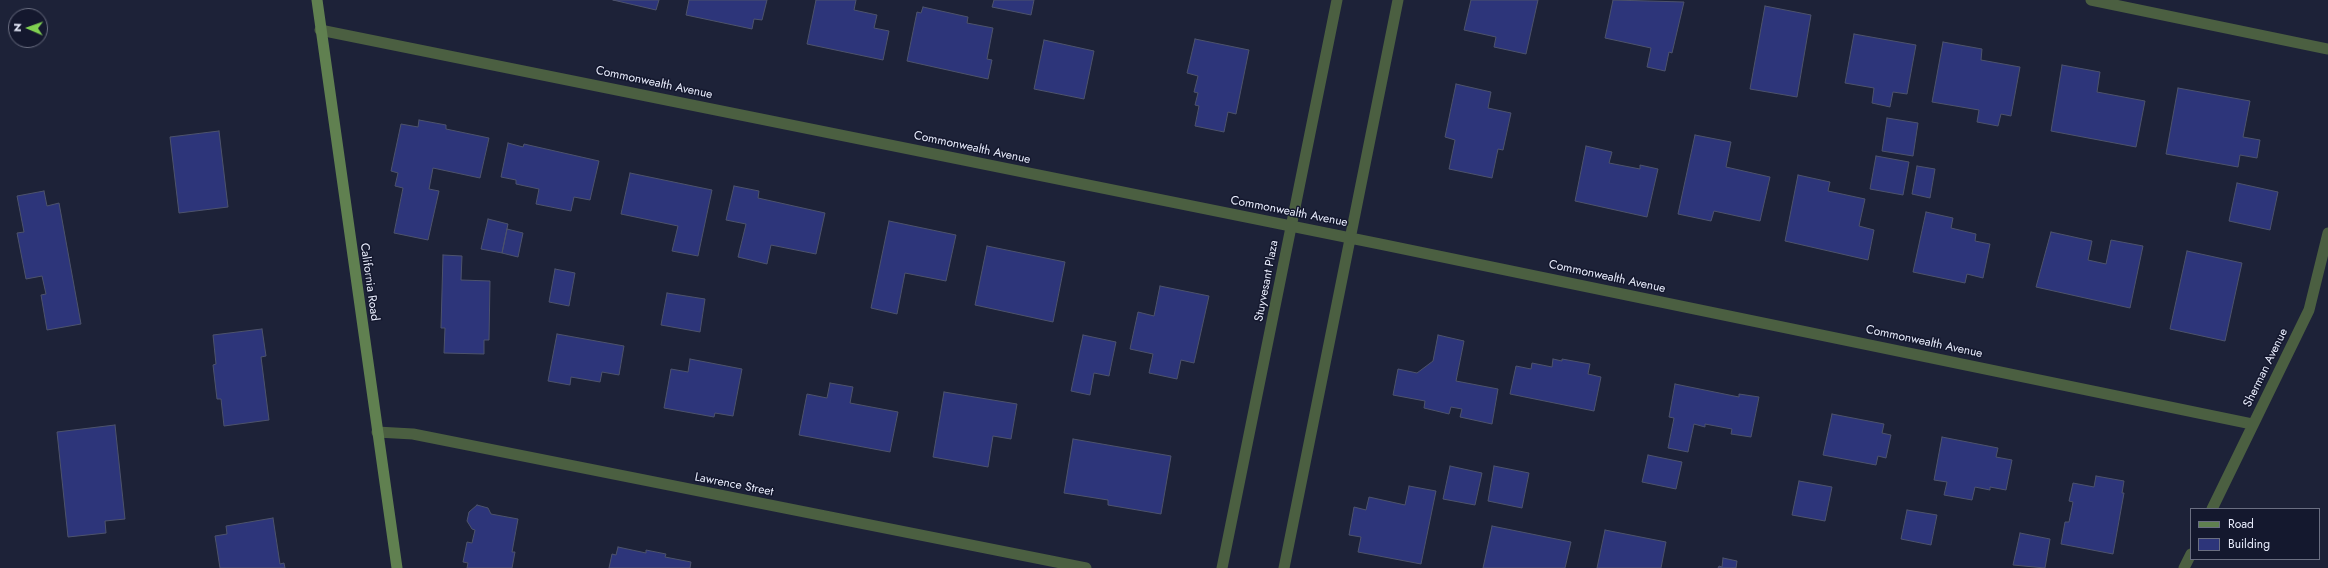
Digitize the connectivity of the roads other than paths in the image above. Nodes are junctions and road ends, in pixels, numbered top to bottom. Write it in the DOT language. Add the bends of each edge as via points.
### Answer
graph roads {
  1 [pos="316,0"];
  2 [pos="1338,0"];
  3 [pos="1398,0"];
  4 [pos="2091,0"];
  5 [pos="320,30"];
  6 [pos="2328,49"];
  7 [pos="1291,226"];
  8 [pos="2328,233"];
  9 [pos="1350,238"];
  10 [pos="2252,424"];
  11 [pos="377,432"];
  12 [pos="2212,508"];
  13 [pos="2190,556"];
  14 [pos="397,568"];
  15 [pos="1086,568"];
  16 [pos="1222,568"];
  17 [pos="1284,568"];
  18 [pos="2184,568"];
  1 -- 5 [label="main road, California Road"];
  2 -- 7 [label="street, Stuyvesant Plaza"];
  3 -- 9 [label="street"];
  4 -- 6 [label="street"];
  5 -- 7 [label="street, Commonwealth Avenue"];
  5 -- 11 [label="main road, California Road"];
  7 -- 9 [label="street, Commonwealth Avenue"];
  7 -- 16 [label="street, Stuyvesant Plaza"];
  8 -- 10 [label="street, Sherman Avenue" via="2309,310"];
  9 -- 10 [label="street, Commonwealth Avenue"];
  9 -- 17 [label="street"];
  10 -- 12 [label="street, Sherman Avenue"];
  11 -- 14 [label="main road, California Road"];
  11 -- 15 [label="street, Lawrence Street" via="414,434"];
  13 -- 18 [label="street"];
}
